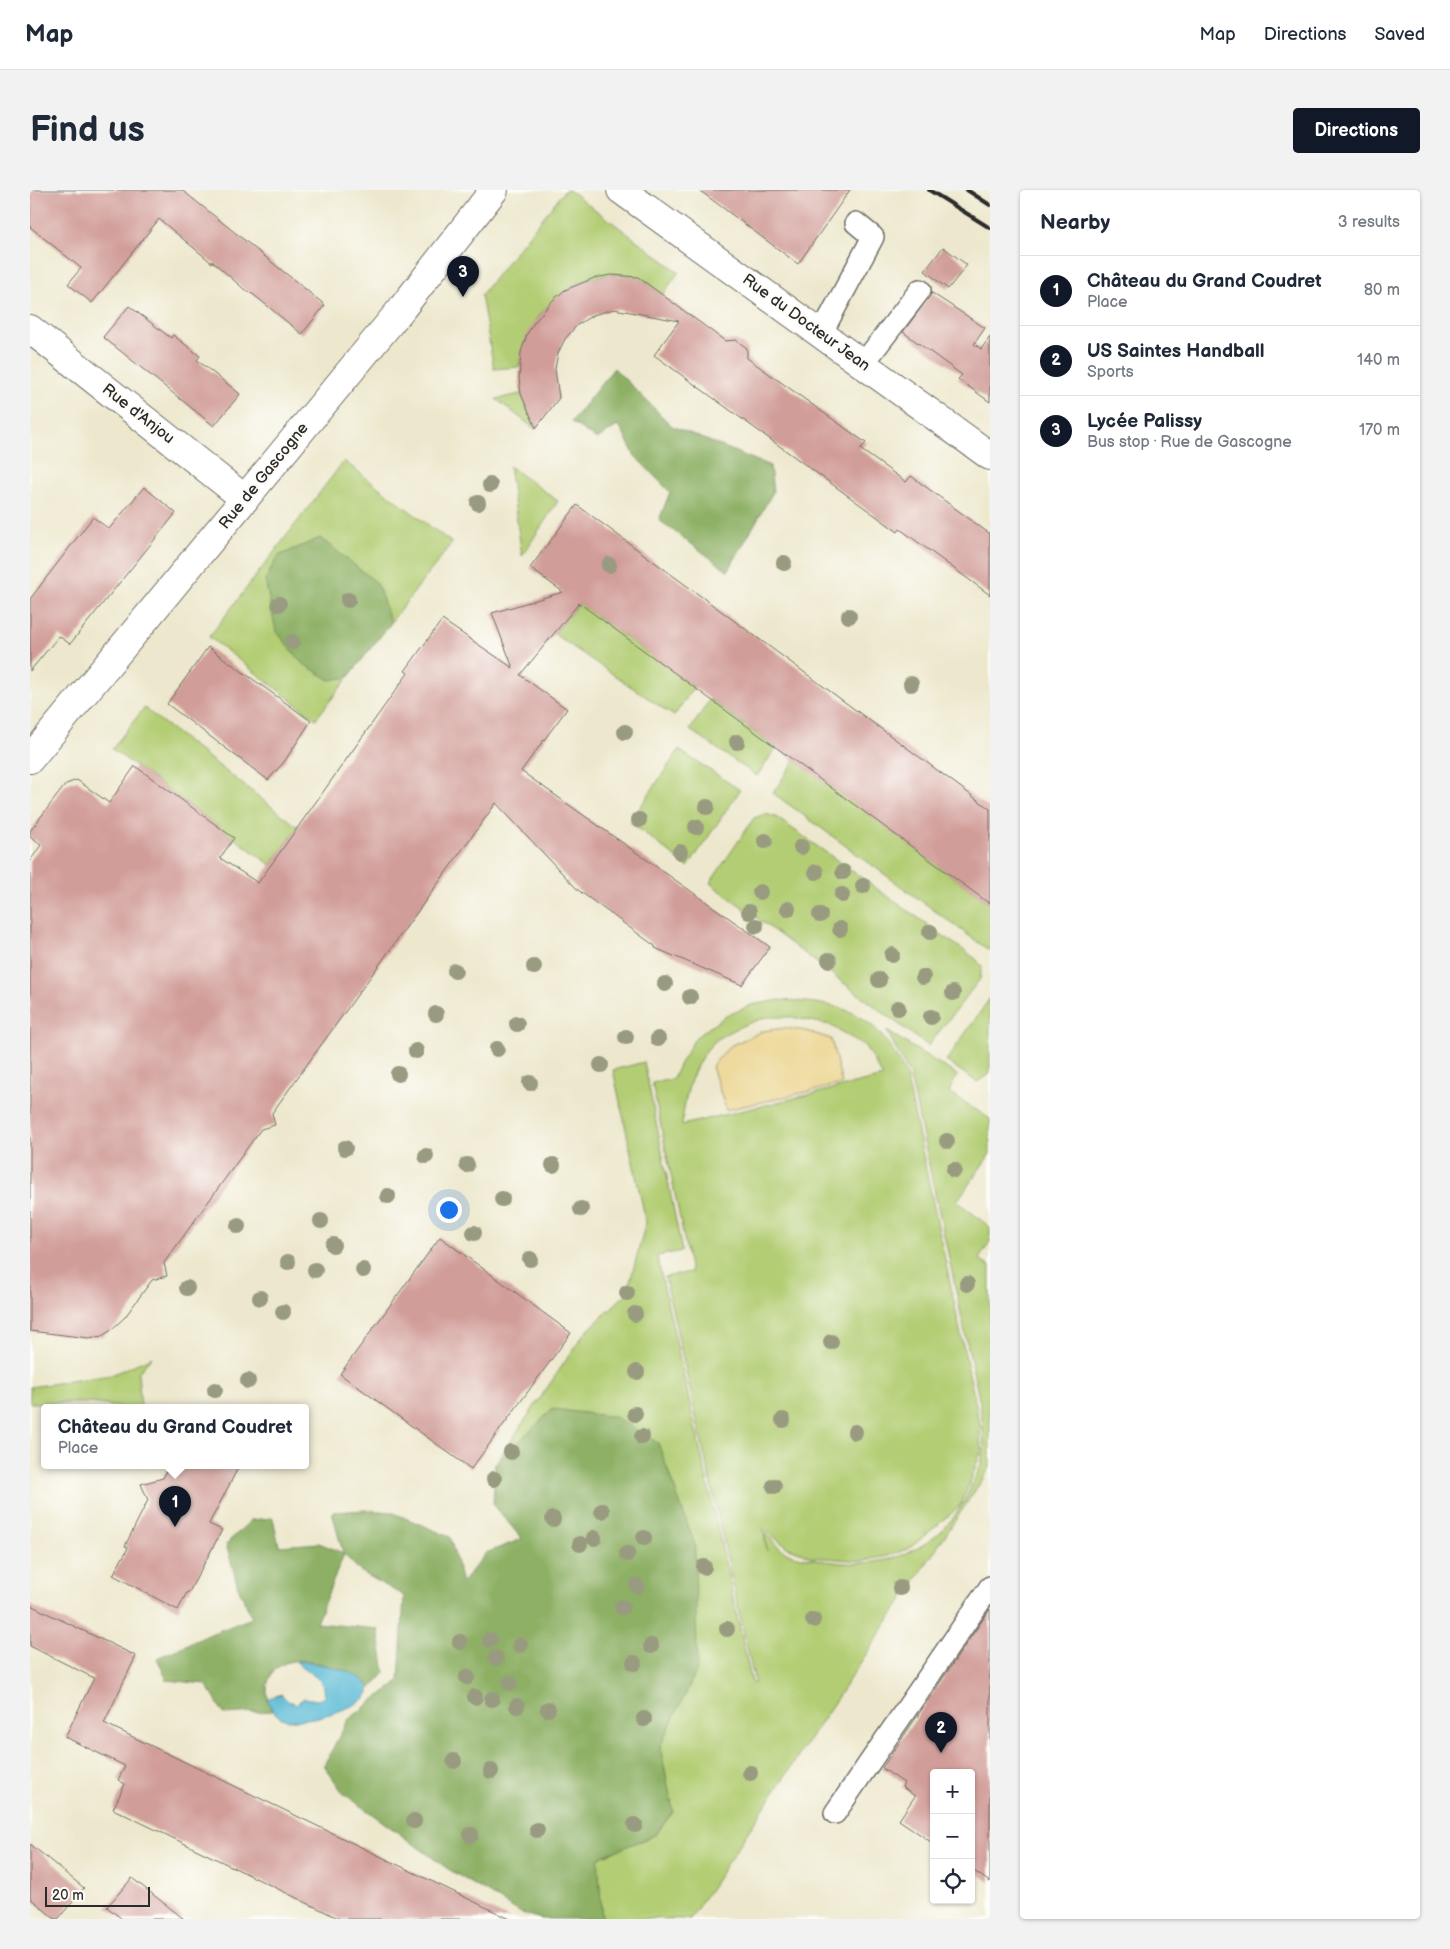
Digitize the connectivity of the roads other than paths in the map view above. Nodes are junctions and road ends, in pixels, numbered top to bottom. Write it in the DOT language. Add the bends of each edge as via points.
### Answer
graph roads {
  1 [pos="621,190"];
  2 [pos="484,196"];
  3 [pos="856,223"];
  4 [pos="920,290"];
  5 [pos="30,329"];
  6 [pos="821,334"];
  7 [pos="863,364"];
  8 [pos="990,456"];
  9 [pos="245,499"];
  10 [pos="30,759"];
  11 [pos="990,1587"];
  12 [pos="835,1813"];
  1 -- 6 [label="street, Rue du Docteur Jean"];
  2 -- 9 [label="street, Rue de Gascogne" via="403,307"];
  3 -- 6 [label="lane" via="873,237"];
  4 -- 7 [label="lane"];
  5 -- 9 [label="street, Rue d'Anjou"];
  6 -- 7 [label="street, Rue du Docteur Jean"];
  7 -- 8 [label="street, Rue du Docteur Jean"];
  9 -- 10 [label="street, Rue de Gascogne"];
  11 -- 12 [label="lane"];
}
